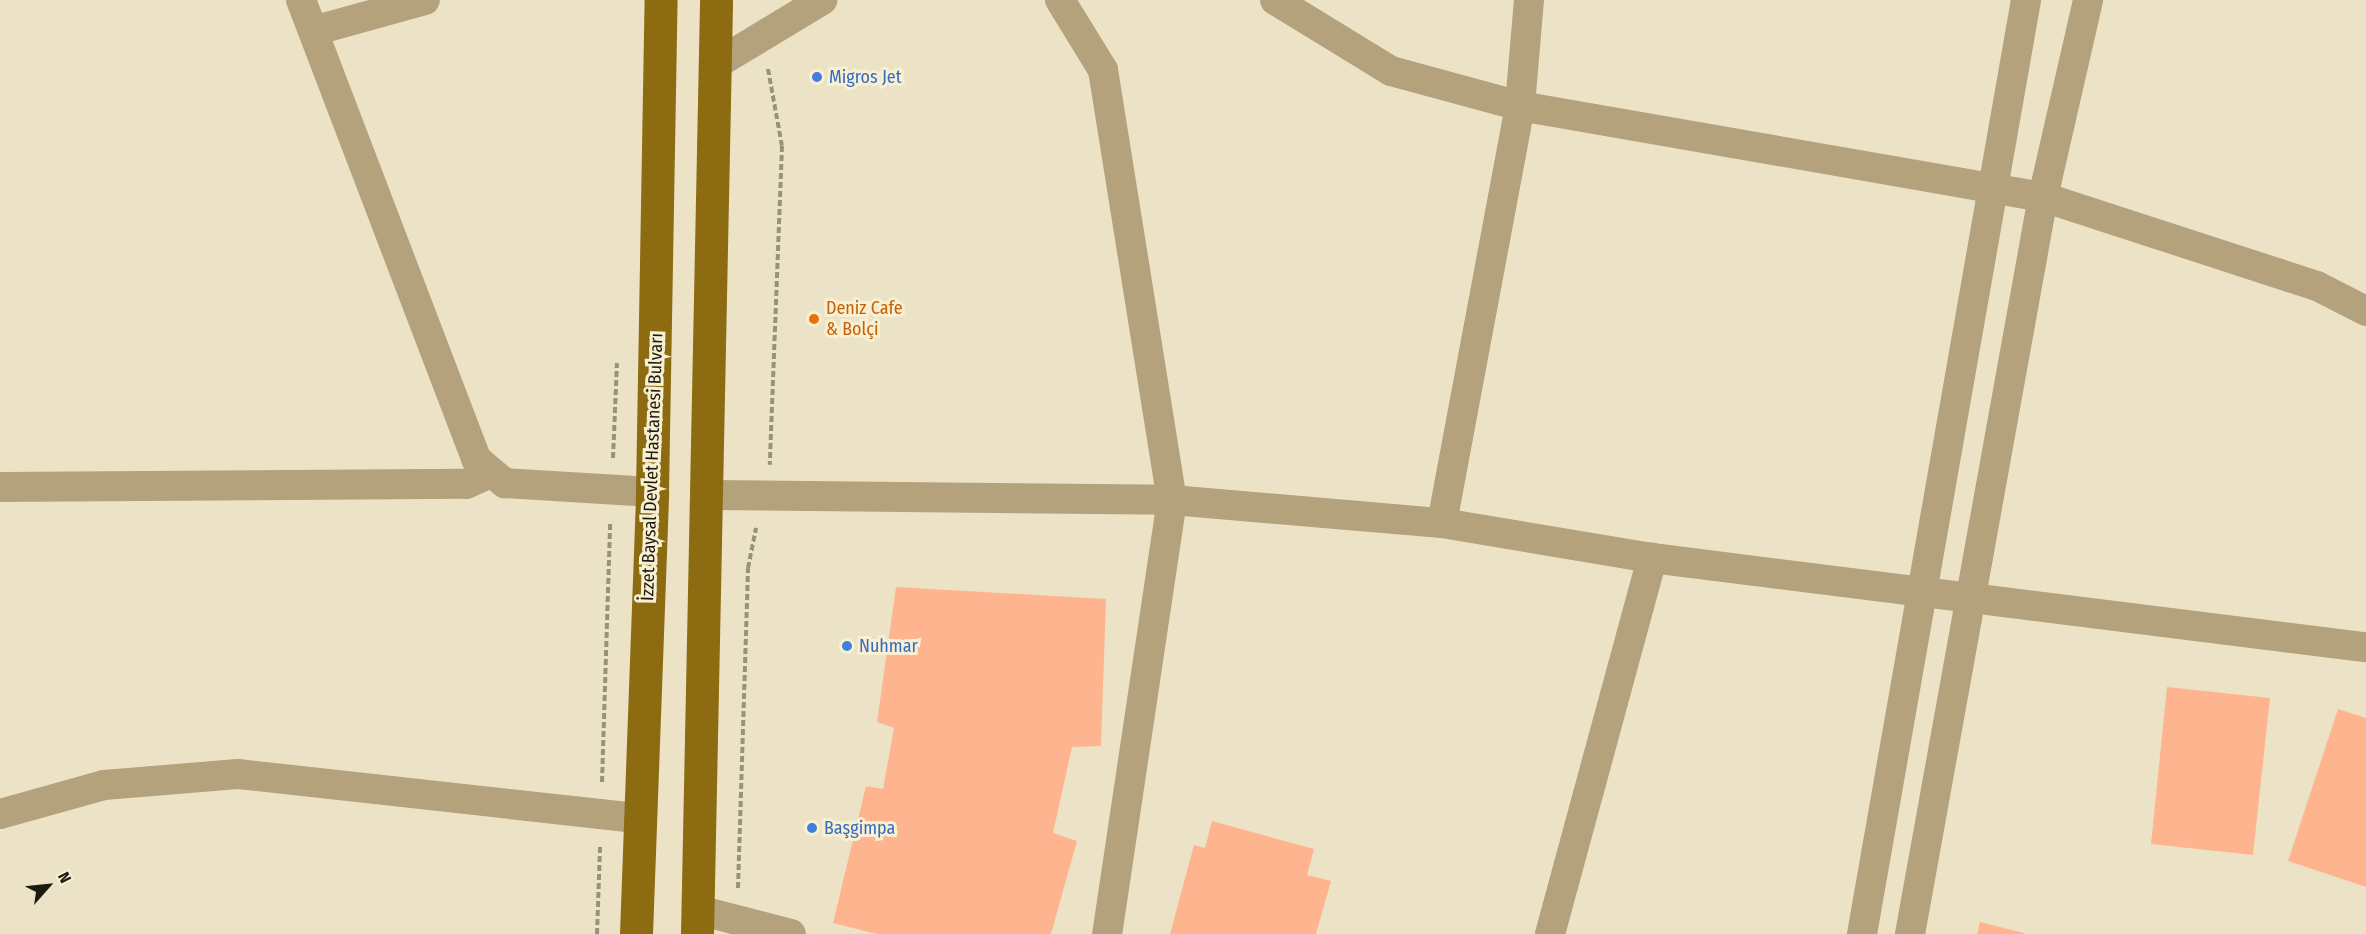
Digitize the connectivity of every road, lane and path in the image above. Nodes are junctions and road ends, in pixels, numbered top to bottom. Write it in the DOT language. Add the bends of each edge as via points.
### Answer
graph roads {
  1 [pos="301,0"];
  2 [pos="425,0"];
  3 [pos="661,0"];
  4 [pos="716,0"];
  5 [pos="822,0"];
  6 [pos="1060,0"];
  7 [pos="1275,0"];
  8 [pos="1529,0"];
  9 [pos="2026,0"];
  10 [pos="2088,0"];
  11 [pos="383,5"];
  12 [pos="313,31"];
  13 [pos="718,63"];
  14 [pos="1520,106"];
  15 [pos="1992,191"];
  16 [pos="2043,197"];
  17 [pos="2366,311"];
  18 [pos="488,474"];
  19 [pos="0,487"];
  20 [pos="652,492"];
  21 [pos="708,495"];
  22 [pos="1172,500"];
  23 [pos="1442,523"];
  24 [pos="1652,558"];
  25 [pos="1924,594"];
  26 [pos="1974,600"];
  27 [pos="2365,647"];
  28 [pos="0,814"];
  29 [pos="639,818"];
  30 [pos="698,922"];
  31 [pos="636,934"];
  32 [pos="791,934"];
  33 [pos="1107,934"];
  34 [pos="1550,934"];
  35 [pos="1862,934"];
  36 [pos="1910,934"];
  1 -- 12 [label="street"];
  2 -- 11 [label="street"];
  3 -- 20 [label="main road, İzzet Baysal Devlet Hastanesi Bulvarı"];
  4 -- 13 [label="main road"];
  5 -- 13 [label="street"];
  6 -- 22 [label="street" via="1103,70"];
  7 -- 14 [label="street" via="1391,71"];
  8 -- 14 [label="street"];
  9 -- 15 [label="street"];
  10 -- 16 [label="street"];
  11 -- 12 [label="street"];
  12 -- 18 [label="street" via="476,459"];
  13 -- 21 [label="main road"];
  14 -- 15 [label="street"];
  14 -- 23 [label="street"];
  15 -- 16 [label="street"];
  15 -- 25 [label="street"];
  16 -- 17 [label="street" via="2317,286"];
  16 -- 26 [label="street"];
  18 -- 19 [label="street" via="466,484"];
  18 -- 20 [label="street" via="504,483"];
  20 -- 29 [label="main road, İzzet Baysal Devlet Hastanesi Bulvarı"];
  21 -- 22 [label="street"];
  21 -- 30 [label="main road"];
  22 -- 23 [label="street"];
  22 -- 33 [label="street"];
  23 -- 24 [label="street"];
  24 -- 25 [label="street"];
  24 -- 34 [label="street"];
  25 -- 26 [label="street"];
  25 -- 35 [label="street"];
  26 -- 27 [label="street"];
  26 -- 36 [label="street"];
  28 -- 29 [label="street" via="104,785 238,774"];
  29 -- 31 [label="main road, İzzet Baysal Devlet Hastanesi Bulvarı"];
  30 -- 32 [label="street"];
}
